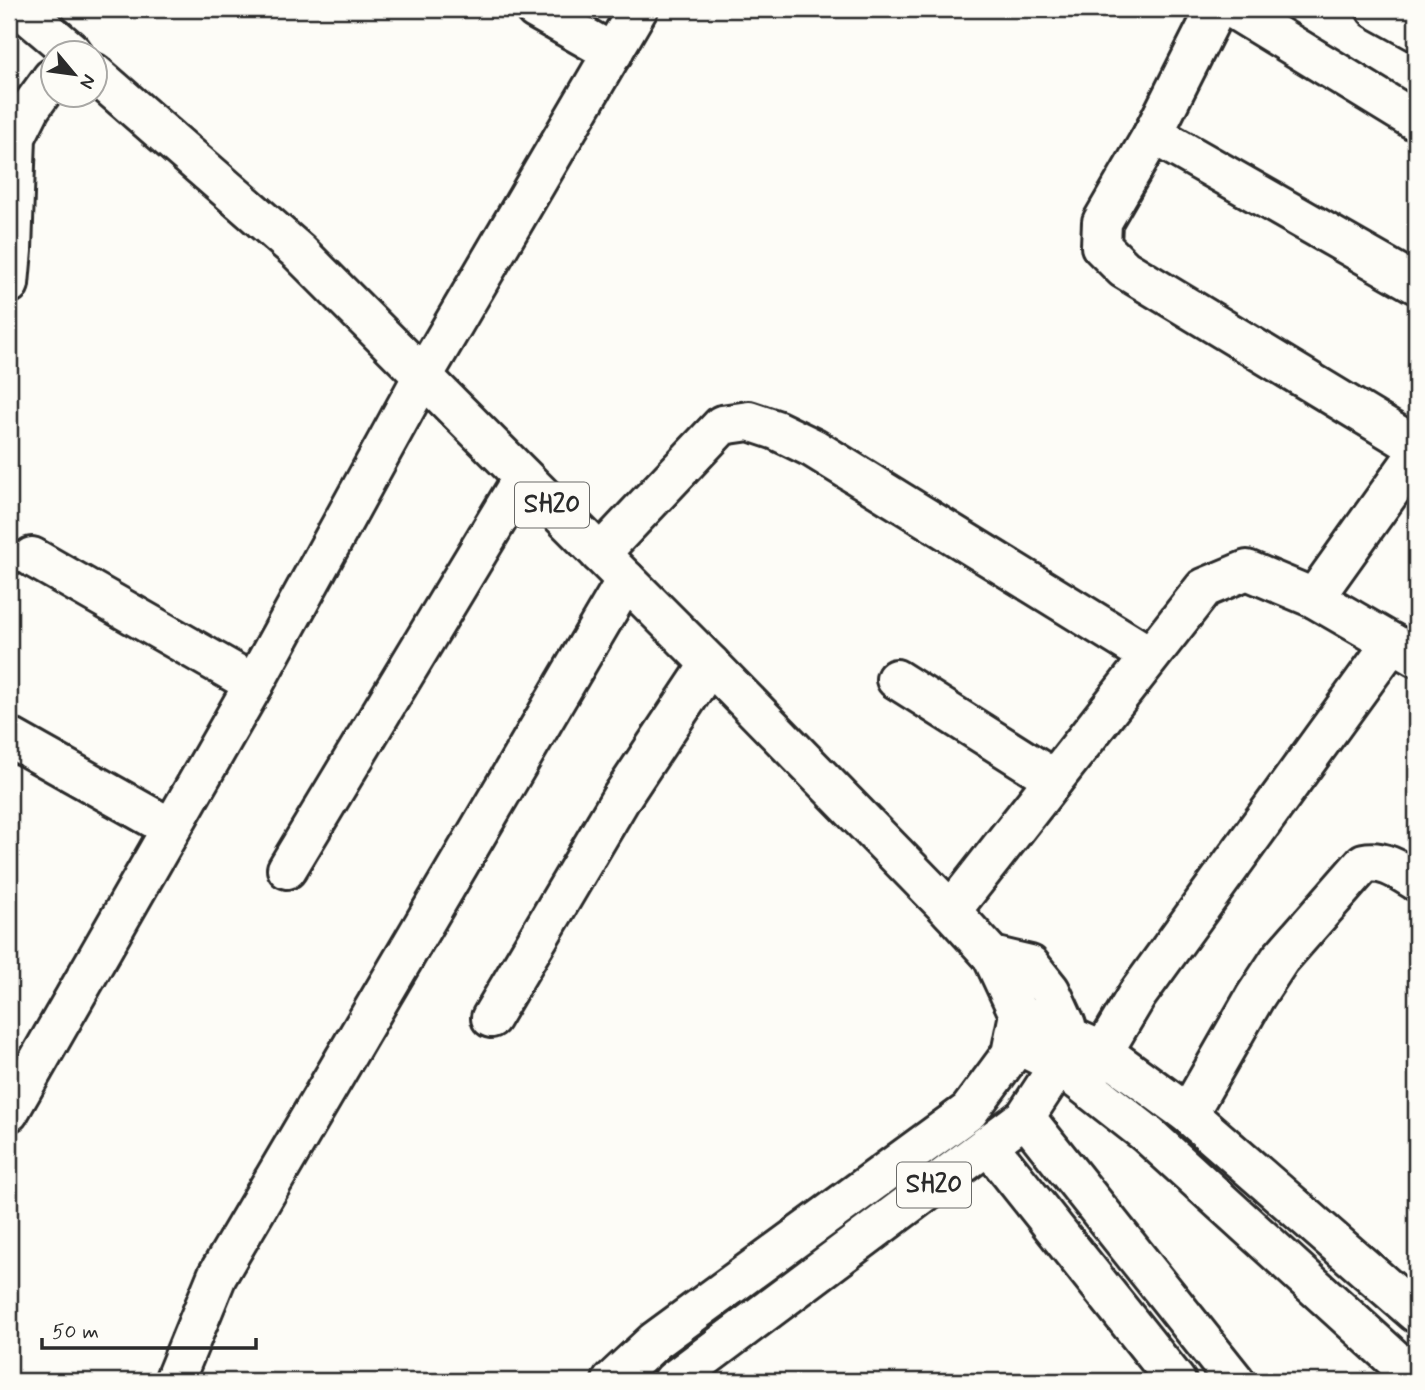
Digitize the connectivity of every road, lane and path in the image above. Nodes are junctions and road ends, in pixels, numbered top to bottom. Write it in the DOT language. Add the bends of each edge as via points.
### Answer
graph roads {
  1 [pos="535,9"];
  2 [pos="638,9"];
  3 [pos="1216,9"];
  4 [pos="1233,9"];
  5 [pos="1376,9"];
  6 [pos="35,13"];
  7 [pos="1416,31"];
  8 [pos="58,38"];
  9 [pos="613,53"];
  10 [pos="108,84"];
  11 [pos="38,97"];
  12 [pos="1416,121"];
  13 [pos="1153,134"];
  14 [pos="9,284"];
  15 [pos="1416,284"];
  16 [pos="423,376"];
  17 [pos="1416,446"];
  18 [pos="1416,455"];
  19 [pos="523,477"];
  20 [pos="32,557"];
  21 [pos="613,567"];
  22 [pos="1314,598"];
  23 [pos="1404,650"];
  24 [pos="1150,656"];
  25 [pos="710,664"];
  26 [pos="896,680"];
  27 [pos="254,684"];
  28 [pos="9,737"];
  29 [pos="1054,779"];
  30 [pos="171,828"];
  31 [pos="287,869"];
  32 [pos="1416,881"];
  33 [pos="951,911"];
  34 [pos="992,956"];
  35 [pos="491,1018"];
  36 [pos="1016,1028"];
  37 [pos="1078,1059"];
  38 [pos="9,1112"];
  39 [pos="1188,1114"];
  40 [pos="1025,1117"];
  41 [pos="988,1145"];
  42 [pos="1416,1313"];
  43 [pos="1416,1379"];
  44 [pos="174,1381"];
  45 [pos="612,1381"];
  46 [pos="673,1381"];
  47 [pos="1176,1381"];
  48 [pos="1235,1381"];
  1 -- 9 [label="street"];
  2 -- 9 [label="street"];
  3 -- 13 [label="street"];
  4 -- 12 [label="street"];
  5 -- 7 [label="street"];
  6 -- 8 [label="street"];
  9 -- 16 [label="street"];
  10 -- 16 [label="street, SH20" via="298,251"];
  11 -- 14 [label="street" via="16,137"];
  13 -- 15 [label="street"];
  13 -- 17 [label="street" via="1102,222 1101,246 1124,269"];
  16 -- 19 [label="street, SH20"];
  16 -- 27 [label="street"];
  18 -- 22 [label="street"];
  19 -- 21 [label="street, SH20"];
  19 -- 31 [label="street"];
  20 -- 27 [label="street"];
  21 -- 24 [label="street" via="722,425 749,421 813,448"];
  21 -- 25 [label="street, SH20"];
  21 -- 44 [label="street" via="217,1276"];
  22 -- 23 [label="street"];
  22 -- 24 [label="street" via="1247,570 1204,588"];
  23 -- 37 [label="street" via="1137,995"];
  24 -- 29 [label="street"];
  25 -- 33 [label="street, SH20"];
  25 -- 35 [label="street" via="621,797"];
  26 -- 29 [label="street"];
  27 -- 30 [label="street"];
  28 -- 30 [label="street"];
  29 -- 33 [label="street"];
  30 -- 38 [label="street"];
  32 -- 39 [label="street" via="1375,861 1364,863 1280,960"];
  33 -- 34 [label="street, SH20"];
  34 -- 36 [label="street, SH20"];
  34 -- 37 [label="street" via="1030,965 1050,990"];
  36 -- 37 [label="street"];
  36 -- 45 [label="street, SH20" via="1011,1054 969,1111 655,1341"];
  37 -- 39 [label="street"];
  37 -- 40 [label="street, SH20"];
  37 -- 43 [label="street" via="1147,1134"];
  39 -- 42 [label="street"];
  40 -- 41 [label="street, SH20"];
  40 -- 48 [label="street"];
  41 -- 46 [label="street, SH20"];
  41 -- 47 [label="street"];
}
